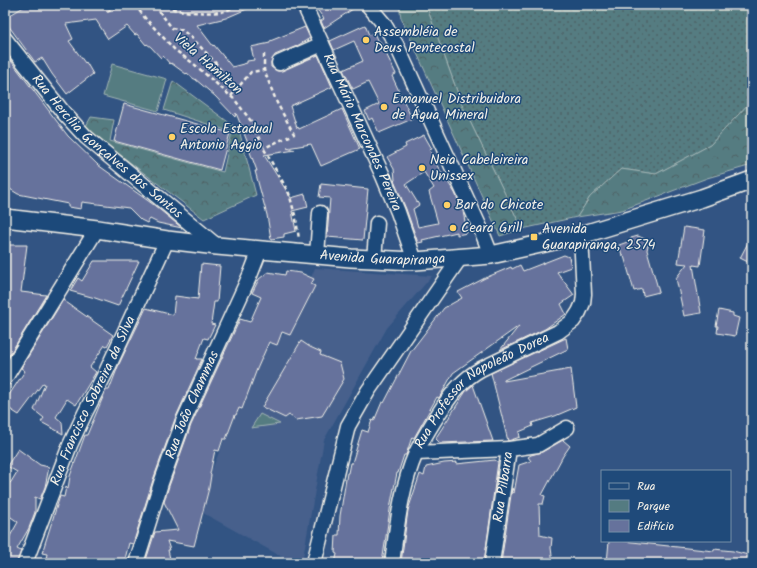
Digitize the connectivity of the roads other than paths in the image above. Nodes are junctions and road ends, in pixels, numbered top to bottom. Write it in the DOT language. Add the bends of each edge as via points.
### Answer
graph roads {
  1 [pos="304,5"];
  2 [pos="368,5"];
  3 [pos="5,39"];
  4 [pos="322,44"];
  5 [pos="279,63"];
  6 [pos="752,180"];
  7 [pos="320,213"];
  8 [pos="5,218"];
  9 [pos="377,223"];
  10 [pos="97,229"];
  11 [pos="581,235"];
  12 [pos="166,240"];
  13 [pos="217,246"];
  14 [pos="260,250"];
  15 [pos="309,254"];
  16 [pos="491,255"];
  17 [pos="460,258"];
  18 [pos="374,259"];
  19 [pos="415,261"];
  20 [pos="5,378"];
  21 [pos="567,428"];
  22 [pos="509,449"];
  23 [pos="416,453"];
  24 [pos="25,563"];
  25 [pos="136,563"];
  26 [pos="314,563"];
  27 [pos="392,563"];
  28 [pos="492,563"];
  1 -- 4 [label="street, Rua Mário Marcondes Pereira"];
  2 -- 16 [label="street" via="396,44"];
  3 -- 13 [label="street, Rua Hercília Gonçalves dos Santos" via="62,112 86,137"];
  4 -- 5 [label="street"];
  4 -- 19 [label="street, Rua Mário Marcondes Pereira" via="383,176"];
  6 -- 11 [label="main road, Avenida Guarapiranga"];
  7 -- 15 [label="street"];
  8 -- 10 [label="main road, Avenida Guarapiranga"];
  9 -- 18 [label="street"];
  10 -- 12 [label="main road, Avenida Guarapiranga"];
  10 -- 20 [label="street"];
  11 -- 16 [label="main road, Avenida Guarapiranga"];
  11 -- 23 [label="street, Rua Professor Napoleão Dorea" via="584,294 583,303 573,321 558,332 469,376 447,402"];
  12 -- 13 [label="main road, Avenida Guarapiranga"];
  12 -- 24 [label="street, Rua Francisco Sobreira da Silva" via="70,445"];
  13 -- 14 [label="main road, Avenida Guarapiranga"];
  14 -- 15 [label="main road, Avenida Guarapiranga"];
  14 -- 25 [label="street, Rua João Chammas" via="183,422"];
  15 -- 18 [label="main road, Avenida Guarapiranga"];
  16 -- 17 [label="main road, Avenida Guarapiranga"];
  17 -- 19 [label="main road, Avenida Guarapiranga"];
  17 -- 26 [label="street" via="368,391 348,426"];
  18 -- 19 [label="main road, Avenida Guarapiranga"];
  21 -- 22 [label="street, Rua Pilbarra" via="538,445"];
  22 -- 23 [label="street"];
  22 -- 28 [label="street, Rua Pilbarra"];
  23 -- 27 [label="street, Rua Professor Napoleão Dorea" via="404,489"];
}
